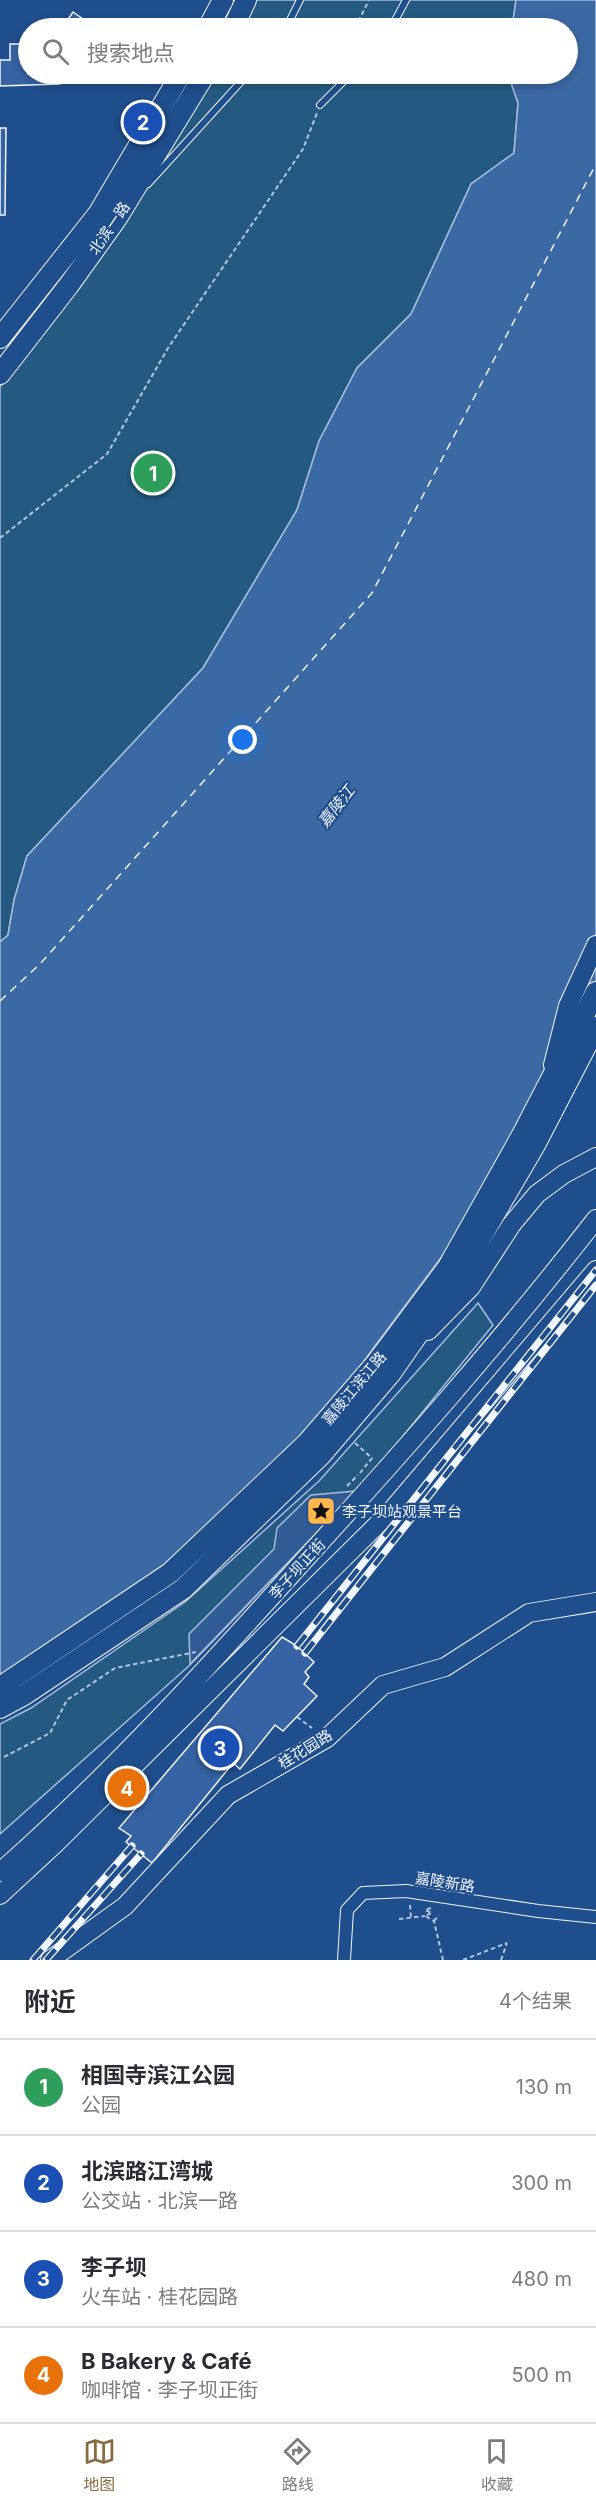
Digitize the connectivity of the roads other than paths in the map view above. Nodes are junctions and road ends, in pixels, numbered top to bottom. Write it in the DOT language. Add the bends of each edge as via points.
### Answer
graph roads {
  1 [pos="223,0"];
  2 [pos="246,0"];
  3 [pos="300,0"];
  4 [pos="406,0"];
  5 [pos="213,18"];
  6 [pos="238,18"];
  7 [pos="291,18"];
  8 [pos="396,18"];
  9 [pos="175,84"];
  10 [pos="199,84"];
  11 [pos="240,84"];
  12 [pos="341,84"];
  13 [pos="320,105"];
  14 [pos="117,218"];
  15 [pos="0,338"];
  16 [pos="0,374"];
  17 [pos="596,945"];
  18 [pos="596,992"];
  19 [pos="596,1027"];
  20 [pos="549,1081"];
  21 [pos="596,1157"];
  22 [pos="596,1219"];
  23 [pos="596,1270"];
  24 [pos="391,1373"];
  25 [pos="596,1602"];
  26 [pos="0,1686"];
  27 [pos="0,1708"];
  28 [pos="0,1872"];
  29 [pos="0,1895"];
  30 [pos="596,1917"];
  31 [pos="50,1960"];
  32 [pos="344,1960"];
  1 -- 5 [label="main road"];
  2 -- 6 [label="main road"];
  3 -- 7 [label="lane"];
  4 -- 8 [label="lane"];
  9 -- 15 [label="main road, 北滨一路" via="98,214"];
  10 -- 14 [label="main road, 北滨一路"];
  11 -- 14 [label="lane"];
  12 -- 13 [label="lane"];
  14 -- 16 [label="main road, 北滨一路"];
  17 -- 20 [label="main road" via="568,1006"];
  18 -- 20 [label="main road, 嘉陵江滨江路"];
  19 -- 24 [label="main road, 嘉陵江滨江路" via="535,1145 457,1278"];
  20 -- 26 [label="main road, 嘉陵江滨江路" via="448,1267 377,1362 307,1443 170,1573"];
  21 -- 24 [label="main road" via="537,1194 512,1224 471,1287"];
  22 -- 28 [label="main road, 李子坝正街" via="415,1439 206,1670 50,1828"];
  23 -- 29 [label="main road, 李子坝正街" via="391,1511"];
  24 -- 27 [label="main road, 嘉陵江滨江路" via="321,1455 183,1588"];
  25 -- 31 [label="main road, 桂花园路" via="529,1613 445,1667 383,1685 327,1738 228,1795 126,1906"];
  30 -- 32 [label="street, 嘉陵新路" via="406,1891 363,1893 347,1911"];
}
